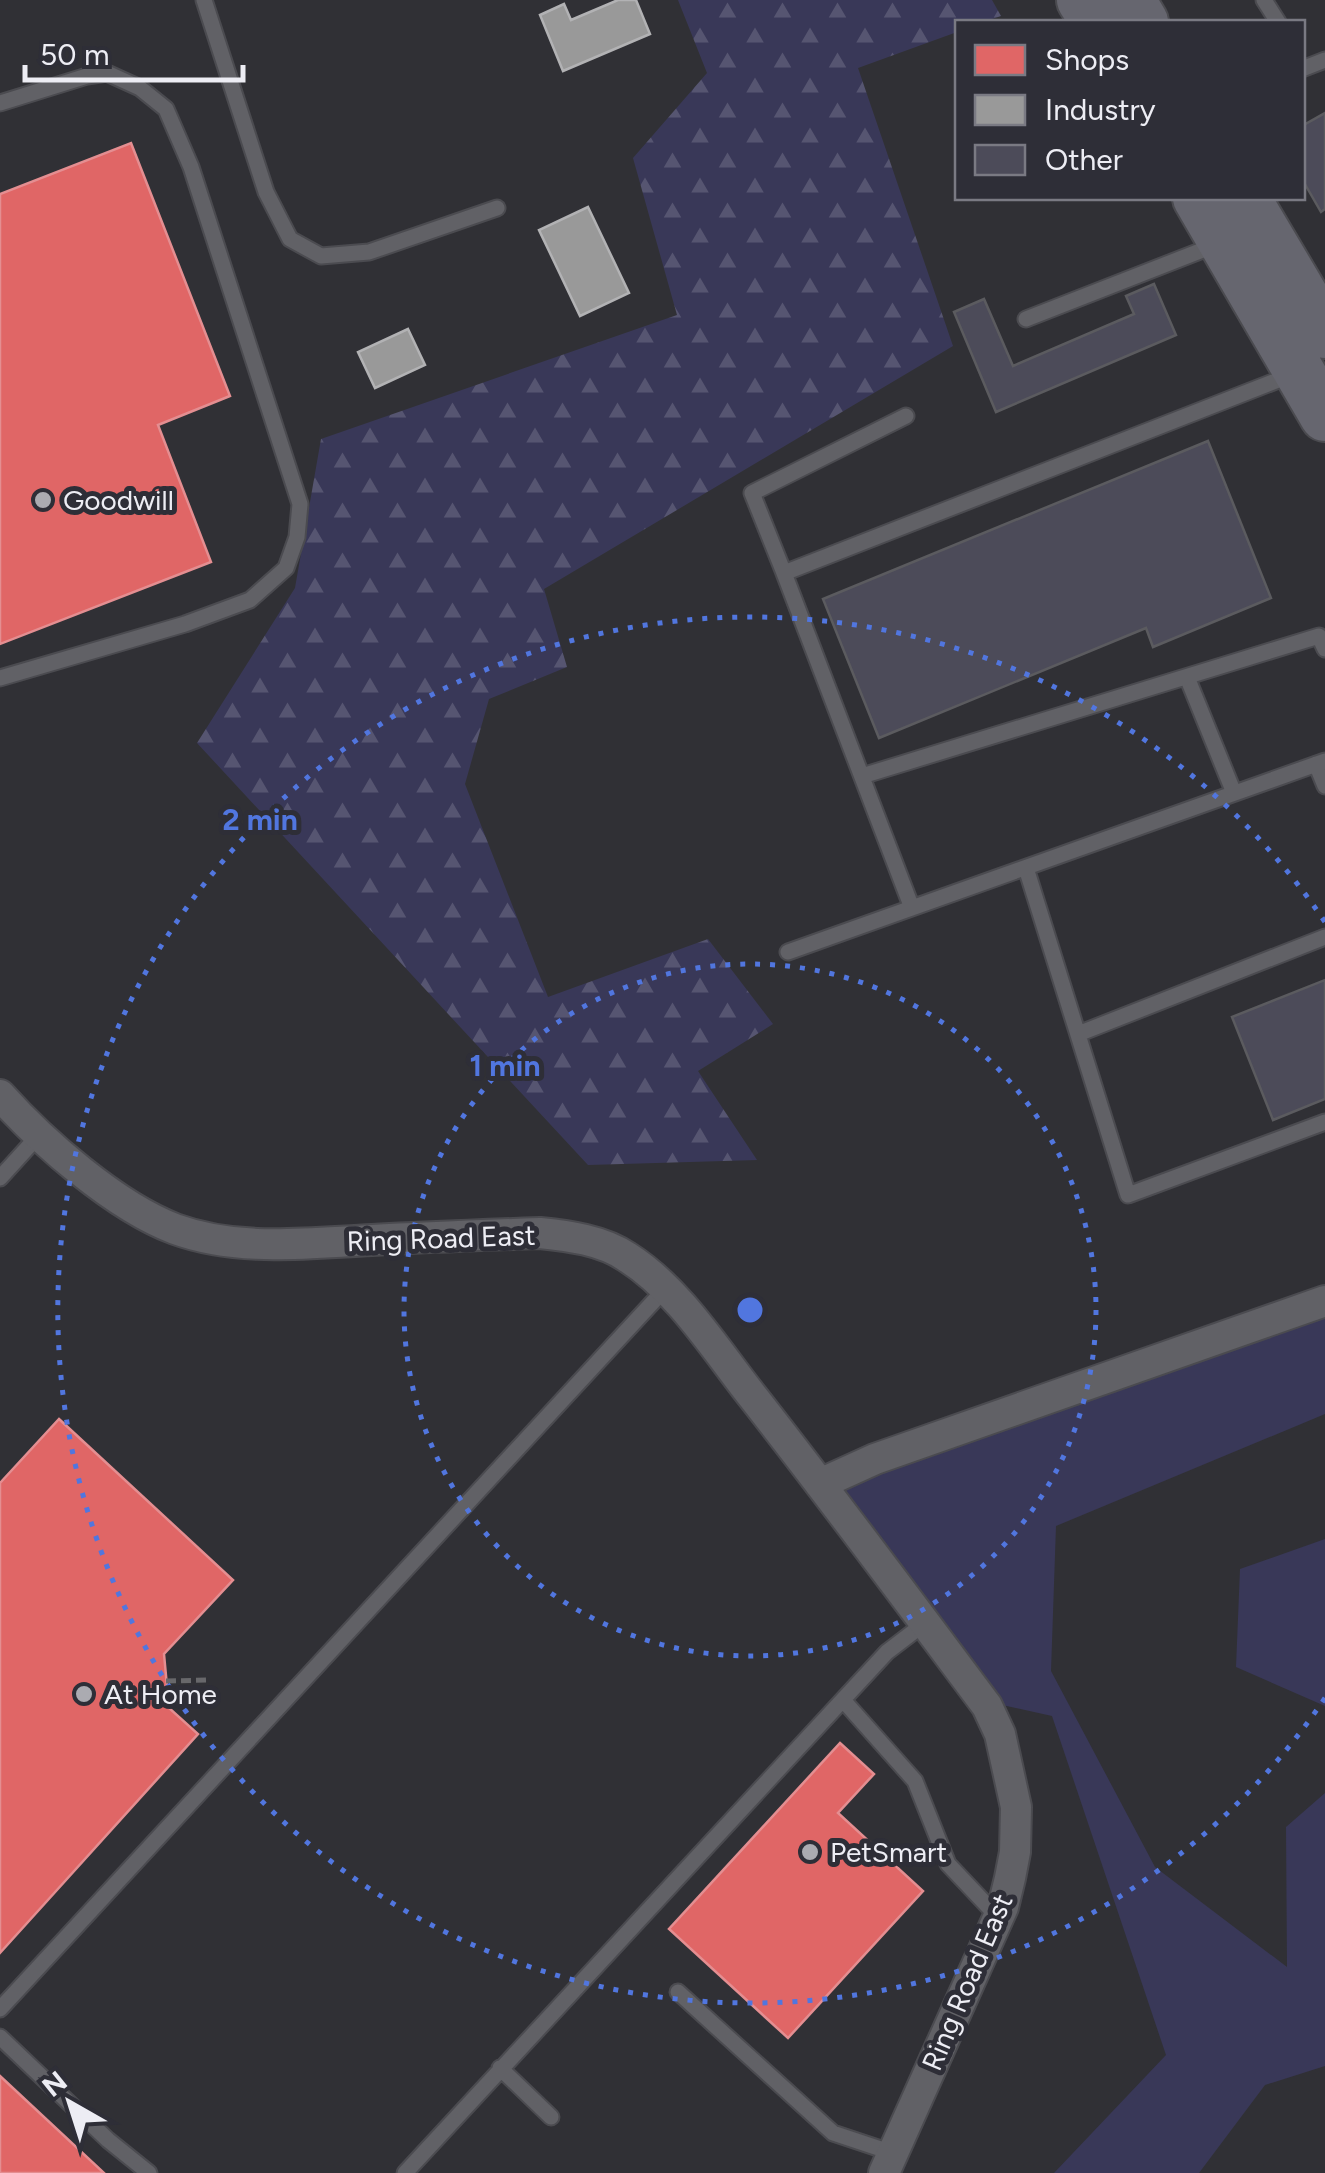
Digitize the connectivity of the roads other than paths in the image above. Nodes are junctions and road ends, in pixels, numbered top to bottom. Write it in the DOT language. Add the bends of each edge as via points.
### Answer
graph roads {
  1 [pos="204,0"];
  2 [pos="0,103"];
  3 [pos="1199,200"];
  4 [pos="1246,200"];
  5 [pos="497,208"];
  6 [pos="1224,242"];
  7 [pos="1026,318"];
  8 [pos="1312,352"];
  9 [pos="906,416"];
  10 [pos="1325,416"];
  11 [pos="784,573"];
  12 [pos="1325,649"];
  13 [pos="1186,677"];
  14 [pos="0,678"];
  15 [pos="1320,763"];
  16 [pos="862,776"];
  17 [pos="1325,786"];
  18 [pos="1234,793"];
  19 [pos="1026,868"];
  20 [pos="912,908"];
  21 [pos="1325,936"];
  22 [pos="788,952"];
  23 [pos="1078,1034"];
  24 [pos="0,1095"];
  25 [pos="1325,1122"];
  26 [pos="39,1135"];
  27 [pos="0,1178"];
  28 [pos="665,1288"];
  29 [pos="1325,1301"];
  30 [pos="820,1484"];
  31 [pos="925,1623"];
  32 [pos="842,1700"];
  33 [pos="998,1917"];
  34 [pos="678,1992"];
  35 [pos="0,2009"];
  36 [pos="0,2037"];
  37 [pos="500,2068"];
  38 [pos="551,2117"];
  39 [pos="888,2163"];
  40 [pos="149,2173"];
  41 [pos="405,2173"];
  1 -- 5 [label="lane" via="266,192 290,239 321,256 368,252"];
  2 -- 14 [label="lane" via="107,73 166,109 300,504 286,568 250,600"];
  3 -- 6 [label="main road"];
  4 -- 8 [label="main road"];
  6 -- 7 [label="lane"];
  6 -- 8 [label="main road"];
  8 -- 10 [label="main road"];
  8 -- 11 [label="lane"];
  9 -- 11 [label="lane" via="752,493"];
  11 -- 16 [label="lane"];
  12 -- 13 [label="lane" via="1320,636"];
  13 -- 16 [label="lane"];
  13 -- 18 [label="lane"];
  15 -- 17 [label="lane"];
  15 -- 18 [label="lane"];
  16 -- 20 [label="lane"];
  18 -- 19 [label="lane"];
  19 -- 20 [label="lane"];
  19 -- 23 [label="lane"];
  20 -- 22 [label="lane"];
  21 -- 23 [label="lane"];
  23 -- 25 [label="lane" via="1128,1196"];
  24 -- 26 [label="street, Ring Road East"];
  26 -- 27 [label="lane"];
  26 -- 28 [label="street, Ring Road East" via="122,1202 210,1239 275,1244 560,1235 624,1254"];
  28 -- 30 [label="street, Ring Road East"];
  28 -- 35 [label="lane"];
  29 -- 30 [label="street"];
  30 -- 31 [label="street, Ring Road East"];
  31 -- 32 [label="lane"];
  31 -- 33 [label="street, Ring Road East" via="987,1706 1010,1773 1016,1840"];
  32 -- 33 [label="lane" via="914,1781 948,1864"];
  32 -- 37 [label="lane"];
  33 -- 39 [label="street, Ring Road East"];
  34 -- 39 [label="lane" via="833,2133"];
  36 -- 40 [label="lane"];
  37 -- 38 [label="lane"];
  37 -- 41 [label="lane"];
}
